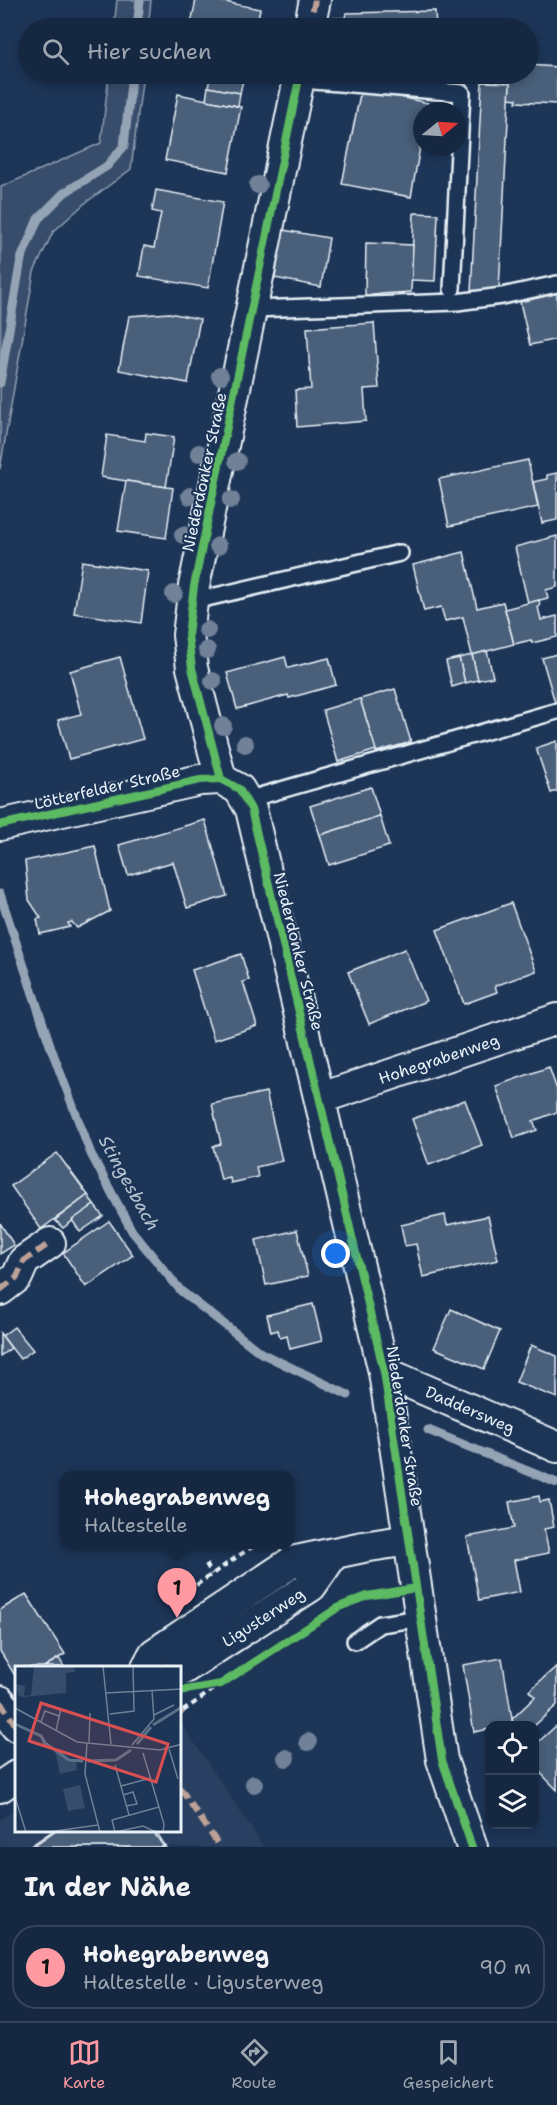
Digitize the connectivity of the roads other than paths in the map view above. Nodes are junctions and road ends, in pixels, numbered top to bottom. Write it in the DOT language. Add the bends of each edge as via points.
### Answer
graph roads {
  1 [pos="315,0"];
  2 [pos="311,18"];
  3 [pos="298,84"];
  4 [pos="351,84"];
  5 [pos="557,284"];
  6 [pos="452,289"];
  7 [pos="252,309"];
  8 [pos="400,553"];
  9 [pos="194,601"];
  10 [pos="557,711"];
  11 [pos="221,779"];
  12 [pos="246,800"];
  13 [pos="2,825"];
  14 [pos="557,1019"];
  15 [pos="321,1098"];
  16 [pos="50,1243"];
  17 [pos="0,1290"];
  18 [pos="384,1372"];
  19 [pos="557,1446"];
  20 [pos="409,1540"];
  21 [pos="334,1553"];
  22 [pos="421,1618"];
  23 [pos="355,1641"];
  24 [pos="148,1666"];
  25 [pos="182,1670"];
  26 [pos="0,1701"];
  27 [pos="15,1724"];
  28 [pos="15,1777"];
  29 [pos="0,1787"];
  30 [pos="472,1847"];
  1 -- 2 [label="street"];
  3 -- 7 [label="street, Niederdonker Straße"];
  4 -- 6 [label="lane" via="462,93"];
  5 -- 7 [label="lane" via="457,302"];
  7 -- 9 [label="street, Niederdonker Straße"];
  8 -- 9 [label="lane"];
  9 -- 11 [label="street, Niederdonker Straße" via="188,635 192,668"];
  10 -- 12 [label="lane"];
  11 -- 12 [label="street, Niederdonker Straße" via="239,789"];
  11 -- 13 [label="street, Lötterfelder Straße" via="200,780"];
  12 -- 15 [label="street, Niederdonker Straße"];
  14 -- 15 [label="street, Hohegrabenweg"];
  15 -- 18 [label="street, Niederdonker Straße"];
  16 -- 17 [label="street" via="24,1261 17,1277"];
  18 -- 19 [label="street, Daddersweg"];
  18 -- 20 [label="street, Niederdonker Straße"];
  20 -- 21 [label="street, Ligusterweg"];
  20 -- 22 [label="street, Niederdonker Straße"];
  21 -- 24 [label="street, Ligusterweg" via="292,1562 154,1654"];
  21 -- 25 [label="street, Ligusterweg" via="311,1586"];
  22 -- 23 [label="lane" via="380,1624"];
  22 -- 30 [label="street, Niederdonker Straße" via="442,1760"];
  26 -- 27 [label="street"];
  28 -- 29 [label="street"];
}
